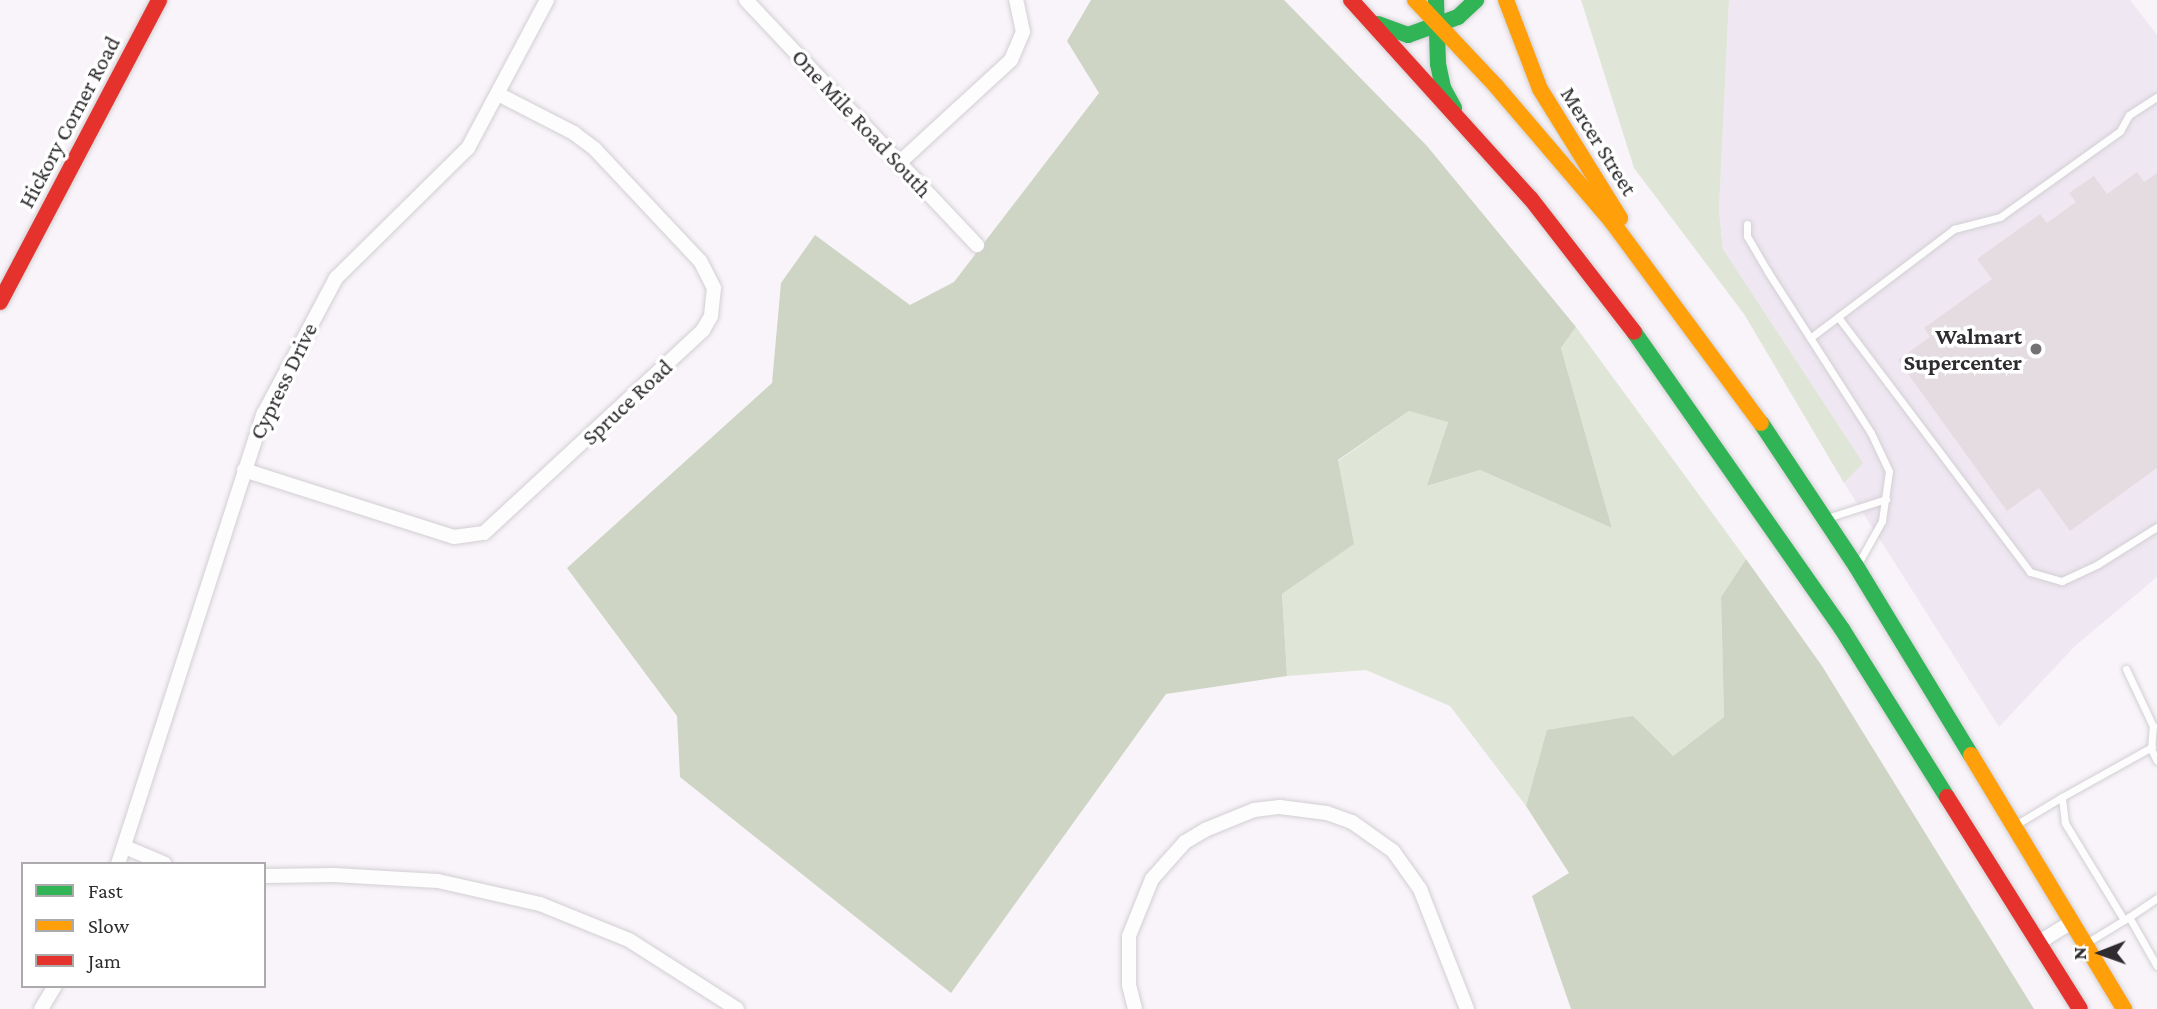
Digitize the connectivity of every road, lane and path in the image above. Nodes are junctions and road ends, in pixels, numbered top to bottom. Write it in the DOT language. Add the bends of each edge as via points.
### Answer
graph roads {
  1 [pos="159,0"];
  2 [pos="547,0"];
  3 [pos="746,0"];
  4 [pos="1016,0"];
  5 [pos="1350,0"];
  6 [pos="1415,0"];
  7 [pos="1436,0"];
  8 [pos="1476,0"];
  9 [pos="1506,0"];
  10 [pos="1373,22"];
  11 [pos="1438,24"];
  12 [pos="498,94"];
  13 [pos="2157,97"];
  14 [pos="1460,120"];
  15 [pos="899,163"];
  16 [pos="1747,224"];
  17 [pos="977,245"];
  18 [pos="1670,298"];
  19 [pos="0,302"];
  20 [pos="1838,317"];
  21 [pos="1810,338"];
  22 [pos="244,470"];
  23 [pos="1886,499"];
  24 [pos="1826,519"];
  25 [pos="2157,527"];
  26 [pos="1856,566"];
  27 [pos="2126,669"];
  28 [pos="2152,747"];
  29 [pos="2157,761"];
  30 [pos="2062,797"];
  31 [pos="2013,826"];
  32 [pos="125,847"];
  33 [pos="119,862"];
  34 [pos="160,862"];
  35 [pos="266,876"];
  36 [pos="2157,898"];
  37 [pos="2126,919"];
  38 [pos="2071,922"];
  39 [pos="2038,943"];
  40 [pos="2084,944"];
  41 [pos="2157,966"];
  42 [pos="54,988"];
  43 [pos="41,1009"];
  44 [pos="737,1009"];
  45 [pos="1135,1009"];
  46 [pos="1467,1009"];
  47 [pos="2080,1009"];
  48 [pos="2124,1009"];
  1 -- 19 [label="main road, Hickory Corner Road"];
  2 -- 12 [label="street, Cypress Drive"];
  3 -- 15 [label="street, One Mile Road South"];
  4 -- 15 [label="street" via="1023,32 1012,60"];
  5 -- 10 [label="main road"];
  6 -- 11 [label="main road"];
  7 -- 11 [label="main road"];
  8 -- 11 [label="main road" via="1458,17"];
  9 -- 18 [label="main road, Mercer Street" via="1540,89"];
  10 -- 11 [label="main road" via="1408,36"];
  10 -- 14 [label="main road"];
  11 -- 14 [label="main road" via="1443,88"];
  11 -- 18 [label="main road" via="1612,222"];
  12 -- 22 [label="street, Cypress Drive" via="454,166 336,278 264,413"];
  12 -- 22 [label="street, Spruce Road" via="574,133 594,149 700,261 709,273 714,295 703,330 484,533 454,537"];
  13 -- 20 [label="lane" via="2129,115 2111,138 2000,217 1954,229"];
  14 -- 39 [label="main road" via="1531,199 1640,339 1842,629"];
  15 -- 17 [label="street, One Mile Road South"];
  16 -- 21 [label="lane" via="1761,260"];
  18 -- 24 [label="main road"];
  20 -- 21 [label="lane"];
  20 -- 25 [label="lane" via="2030,572 2062,581"];
  21 -- 23 [label="lane" via="1871,433 1889,471"];
  22 -- 32 [label="street, Cypress Drive"];
  23 -- 24 [label="lane"];
  23 -- 26 [label="lane" via="1882,521"];
  24 -- 26 [label="main road"];
  26 -- 31 [label="main road"];
  27 -- 28 [label="lane" via="2153,726"];
  28 -- 29 [label="lane"];
  28 -- 30 [label="lane"];
  30 -- 31 [label="lane"];
  30 -- 37 [label="lane" via="2065,823"];
  31 -- 38 [label="main road"];
  32 -- 33 [label="street, Cypress Drive"];
  32 -- 34 [label="street"];
  35 -- 44 [label="street" via="334,874 438,881 540,904 629,940"];
  36 -- 37 [label="lane"];
  37 -- 40 [label="lane"];
  37 -- 41 [label="lane"];
  38 -- 39 [label="street"];
  38 -- 40 [label="main road"];
  39 -- 47 [label="main road"];
  40 -- 48 [label="main road"];
  42 -- 43 [label="street"];
  45 -- 46 [label="street" via="1129,985 1129,936 1152,879 1185,842 1254,810 1280,807 1327,813 1352,822 1393,851 1420,889"];
}
